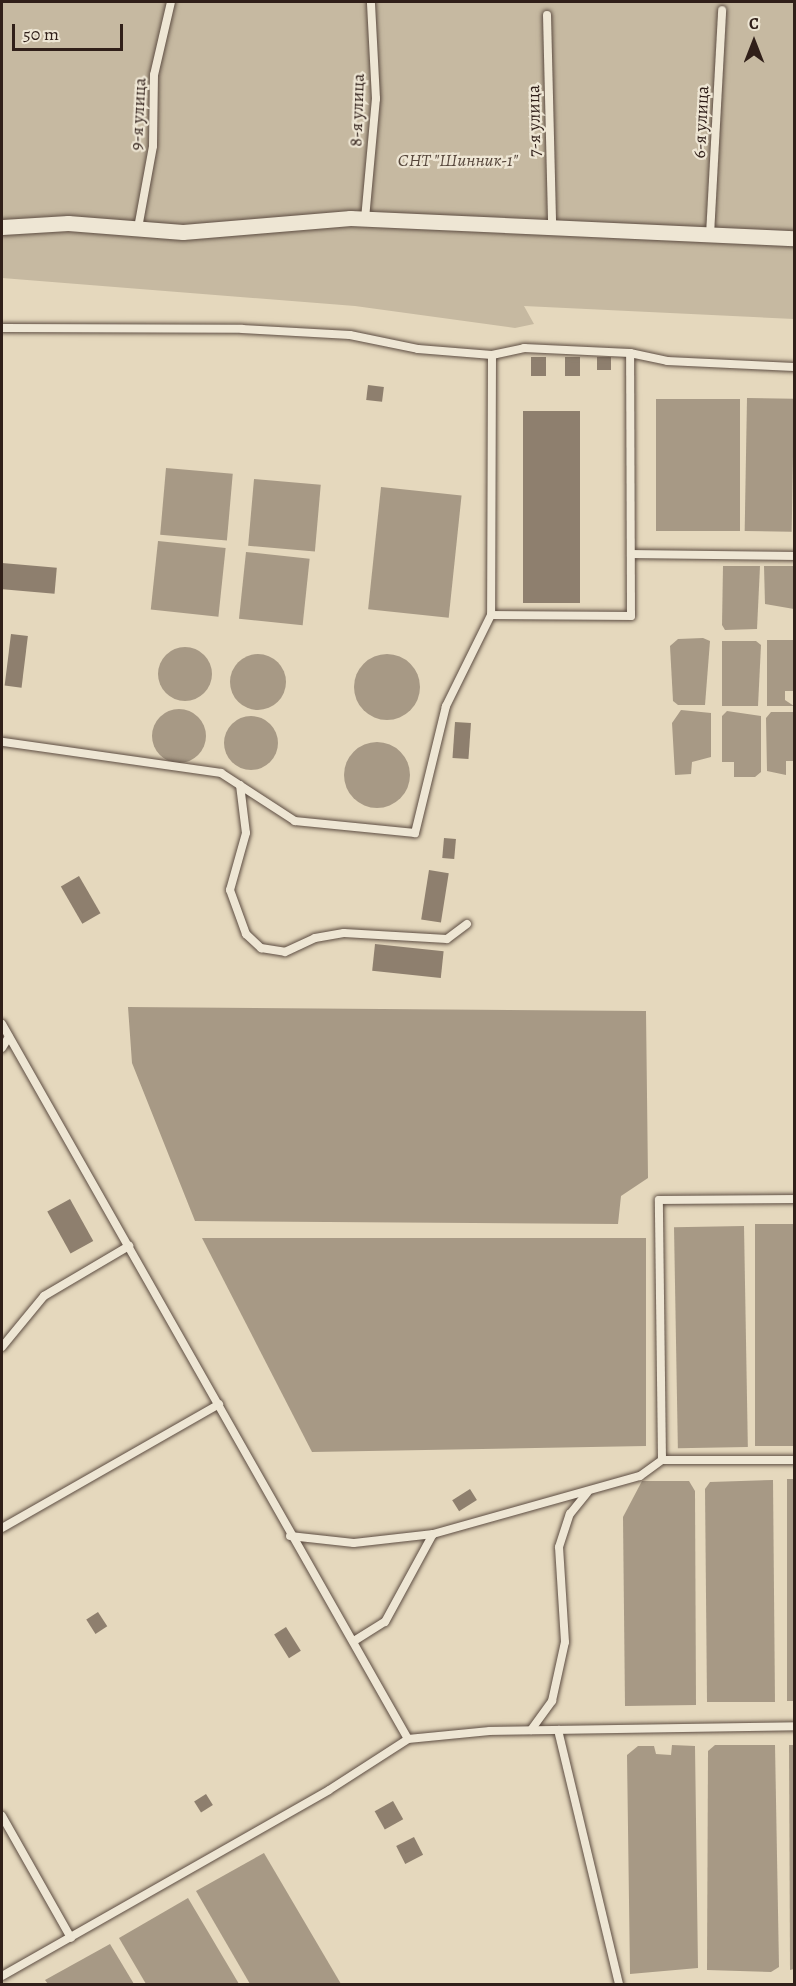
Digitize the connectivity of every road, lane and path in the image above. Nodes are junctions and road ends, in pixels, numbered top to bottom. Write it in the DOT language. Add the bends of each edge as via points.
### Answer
graph roads {
  1 [pos="171,2"];
  2 [pos="371,2"];
  3 [pos="722,10"];
  4 [pos="547,15"];
  5 [pos="365,219"];
  6 [pos="2,227"];
  7 [pos="552,227"];
  8 [pos="138,228"];
  9 [pos="710,237"];
  10 [pos="795,238"];
  11 [pos="2,328"];
  12 [pos="630,353"];
  13 [pos="492,355"];
  14 [pos="795,367"];
  15 [pos="632,554"];
  16 [pos="795,556"];
  17 [pos="491,615"];
  18 [pos="2,742"];
  19 [pos="240,785"];
  20 [pos="467,924"];
  21 [pos="2,1024"];
  22 [pos="9,1037"];
  23 [pos="2,1048"];
  24 [pos="795,1199"];
  25 [pos="129,1246"];
  26 [pos="2,1347"];
  27 [pos="219,1404"];
  28 [pos="662,1460"];
  29 [pos="795,1460"];
  30 [pos="589,1491"];
  31 [pos="2,1528"];
  32 [pos="433,1534"];
  33 [pos="290,1536"];
  34 [pos="354,1641"];
  35 [pos="795,1726"];
  36 [pos="531,1730"];
  37 [pos="558,1730"];
  38 [pos="408,1740"];
  39 [pos="2,1816"];
  40 [pos="71,1938"];
  41 [pos="2,1976"];
  42 [pos="619,1984"];
  1 -- 8 [label="lane, 9-я улица" via="154,75 153,146"];
  2 -- 5 [label="lane, 8-я улица" via="376,99"];
  3 -- 9 [label="lane, 6-я улица"];
  4 -- 7 [label="lane, 7-я улица"];
  5 -- 7 [label="street"];
  5 -- 8 [label="street" via="183,231"];
  6 -- 8 [label="street" via="68,223"];
  7 -- 9 [label="street"];
  9 -- 10 [label="street"];
  11 -- 13 [label="lane" via="242,329 350,335 418,349"];
  12 -- 13 [label="lane" via="524,348"];
  12 -- 14 [label="lane" via="667,362"];
  12 -- 15 [label="lane"];
  13 -- 17 [label="lane"];
  15 -- 16 [label="lane"];
  15 -- 17 [label="lane" via="631,616"];
  17 -- 19 [label="lane" via="446,706 415,833 295,821"];
  18 -- 19 [label="lane" via="221,773"];
  19 -- 20 [label="lane" via="246,833 230,890 246,934 261,948 285,952 315,938 344,933 447,939"];
  21 -- 22 [label="lane"];
  22 -- 23 [label="lane"];
  22 -- 25 [label="lane"];
  24 -- 28 [label="lane" via="659,1200"];
  25 -- 26 [label="lane" via="44,1296"];
  25 -- 27 [label="lane"];
  27 -- 31 [label="lane"];
  27 -- 33 [label="lane"];
  28 -- 29 [label="lane"];
  28 -- 30 [label="lane" via="640,1476"];
  30 -- 32 [label="lane"];
  30 -- 36 [label="lane" via="570,1514 559,1546 566,1642 552,1701"];
  32 -- 33 [label="lane" via="354,1543"];
  32 -- 34 [label="lane" via="385,1622"];
  33 -- 34 [label="lane"];
  34 -- 38 [label="lane"];
  35 -- 37 [label="lane"];
  36 -- 37 [label="lane"];
  36 -- 38 [label="lane"];
  37 -- 42 [label="lane"];
  38 -- 40 [label="lane"];
  39 -- 40 [label="lane"];
  40 -- 41 [label="lane"];
}
